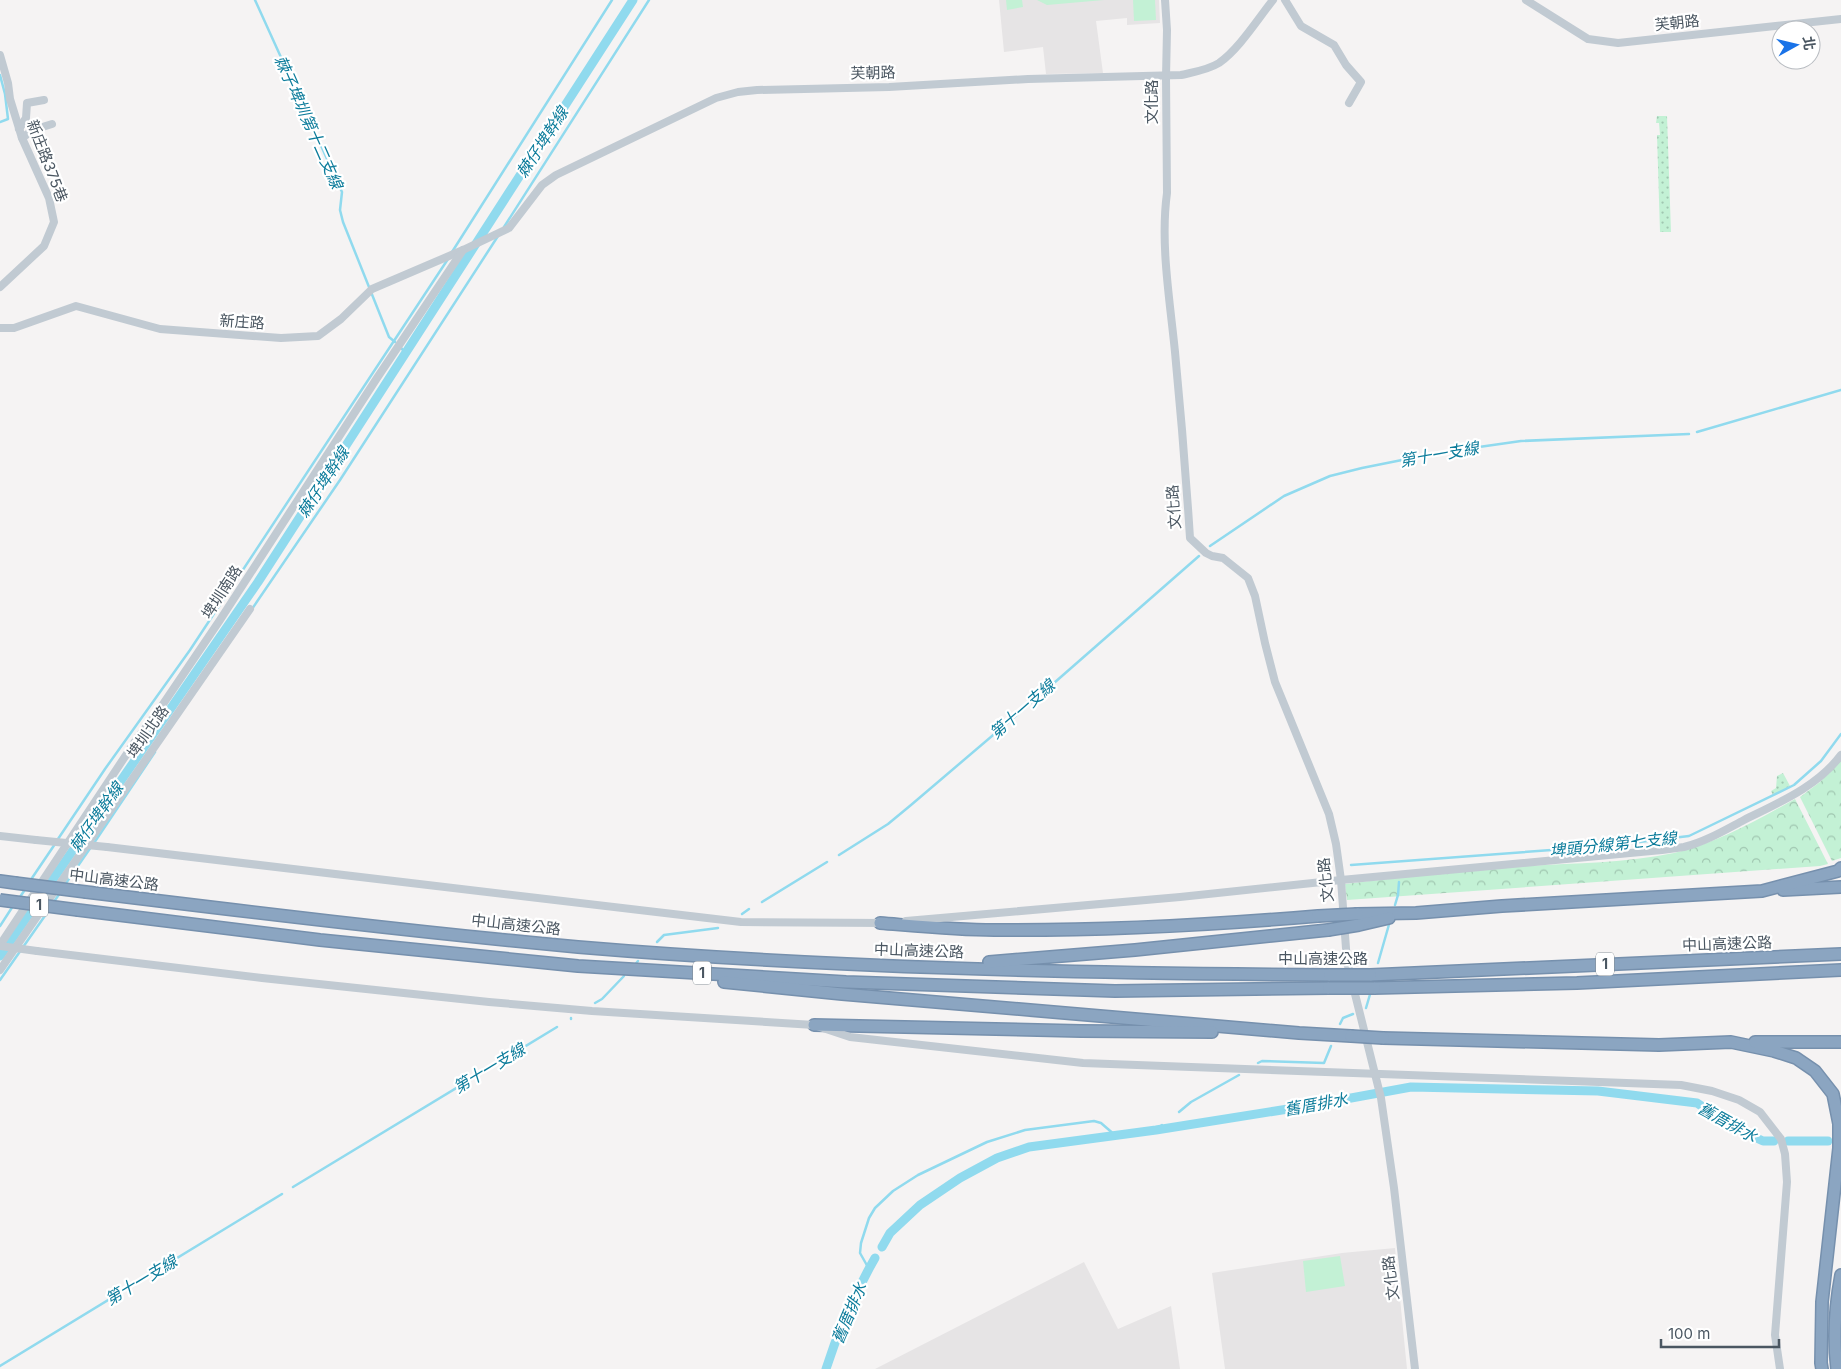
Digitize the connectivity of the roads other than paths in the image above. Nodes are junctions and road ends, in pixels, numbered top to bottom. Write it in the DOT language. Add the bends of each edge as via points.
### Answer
graph roads {
  1 [pos="1165,0"];
  2 [pos="1273,0"];
  3 [pos="1285,0"];
  4 [pos="1526,0"];
  5 [pos="1841,18"];
  6 [pos="0,55"];
  7 [pos="1166,76"];
  8 [pos="4,84"];
  9 [pos="44,100"];
  10 [pos="1349,103"];
  11 [pos="52,124"];
  12 [pos="19,128"];
  13 [pos="22,138"];
  14 [pos="463,250"];
  15 [pos="0,288"];
  16 [pos="0,328"];
  17 [pos="250,609"];
  18 [pos="1841,755"];
  19 [pos="0,836"];
  20 [pos="1841,868"];
  21 [pos="0,880"];
  22 [pos="1341,880"];
  23 [pos="1841,887"];
  24 [pos="1762,891"];
  25 [pos="0,900"];
  26 [pos="1358,919"];
  27 [pos="880,923"];
  28 [pos="0,945"];
  29 [pos="1841,954"];
  30 [pos="790,961"];
  31 [pos="578,966"];
  32 [pos="0,970"];
  33 [pos="1841,970"];
  34 [pos="814,1025"];
  35 [pos="1299,1033"];
  36 [pos="1731,1042"];
  37 [pos="1841,1042"];
  38 [pos="1376,1078"];
  39 [pos="1841,1275"];
  40 [pos="1415,1369"];
  41 [pos="1780,1369"];
  42 [pos="1822,1369"];
  43 [pos="1837,1369"];
  1 -- 7 [label="street, 文化路"];
  2 -- 7 [label="street, 芙朝路" via="1230,54 1218,64"];
  3 -- 10 [label="street" via="1302,26 1334,45 1361,82"];
  4 -- 5 [label="street, 芙朝路" via="1588,39 1618,43"];
  6 -- 8 [label="street, 新庄路375巷"];
  7 -- 14 [label="street, 芙朝路" via="738,92 716,98 556,174 542,184 509,228"];
  7 -- 22 [label="street, 文化路" via="1166,264 1190,538 1206,553 1223,558 1248,578 1275,682 1329,814"];
  8 -- 12 [label="street, 新庄路375巷"];
  9 -- 12 [label="street" via="27,103 26,118"];
  11 -- 13 [label="street" via="33,130"];
  12 -- 13 [label="street, 新庄路375巷"];
  13 -- 15 [label="street, 新庄路375巷" via="49,198 54,222 44,246"];
  14 -- 16 [label="street, 新庄路" via="372,289 318,336 280,338 160,329 76,306 14,328"];
  14 -- 28 [label="street, 埤圳南路" via="220,620"];
  17 -- 32 [label="street, 埤圳北路"];
  18 -- 22 [label="street" via="1834,765 1796,794 1711,837 1685,846"];
  19 -- 27 [label="street, bridge" via="741,922"];
  20 -- 24 [label="highway"];
  21 -- 30 [label="highway, 中山高速公路 / 1, bridge" via="325,920 579,946"];
  22 -- 27 [label="street"];
  22 -- 38 [label="street, 文化路" via="1347,962"];
  23 -- 24 [label="highway"];
  24 -- 26 [label="highway" via="1512,905"];
  25 -- 31 [label="highway, 中山高速公路 / 1, bridge" via="320,940"];
  26 -- 27 [label="highway, bridge" via="1318,916 1133,929 992,930"];
  26 -- 30 [label="highway, bridge" via="1328,930 967,964"];
  28 -- 34 [label="street, bridge" via="489,1002"];
  29 -- 30 [label="highway, 中山高速公路 / 1, bridge" via="1370,975 1116,973"];
  31 -- 33 [label="highway, 中山高速公路 / 1, bridge" via="846,982 1115,992 1577,983"];
  31 -- 35 [label="highway" via="842,994"];
  34 -- 35 [label="highway" via="1081,1032"];
  34 -- 38 [label="street" via="850,1036 1083,1063"];
  35 -- 36 [label="highway, bridge" via="1658,1045"];
  36 -- 37 [label="highway"];
  36 -- 42 [label="highway" via="1796,1058 1814,1071 1833,1094 1839,1124 1839,1148 1822,1302"];
  38 -- 40 [label="street, 文化路" via="1394,1188"];
  38 -- 41 [label="street" via="1681,1085 1739,1100 1760,1112 1780,1139 1785,1154 1787,1182 1776,1335"];
  39 -- 43 [label="highway" via="1834,1337"];
}
